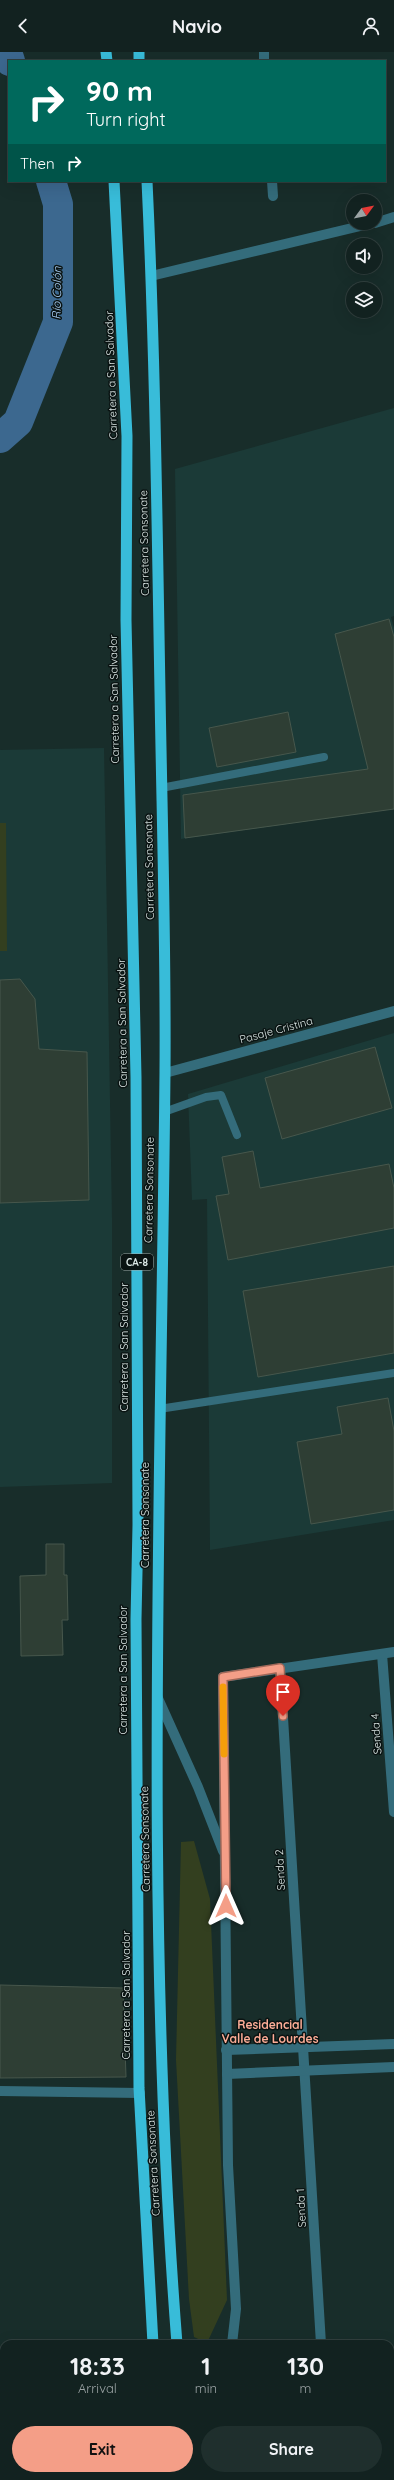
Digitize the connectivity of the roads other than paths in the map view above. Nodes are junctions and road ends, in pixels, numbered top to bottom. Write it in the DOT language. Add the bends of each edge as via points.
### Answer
graph roads {
  1 [pos="114,182"];
  2 [pos="147,182"];
  3 [pos="272,182"];
  4 [pos="273,196"];
  5 [pos="394,218"];
  6 [pos="382,221"];
  7 [pos="346,230"];
  8 [pos="151,276"];
  9 [pos="324,757"];
  10 [pos="161,788"];
  11 [pos="394,1011"];
  12 [pos="165,1073"];
  13 [pos="164,1112"];
  14 [pos="237,1135"];
  15 [pos="394,1374"];
  16 [pos="159,1409"];
  17 [pos="394,1652"];
  18 [pos="382,1654"];
  19 [pos="280,1668"];
  20 [pos="157,1696"];
  21 [pos="394,1812"];
  22 [pos="225,1858"];
  23 [pos="394,2044"];
  24 [pos="302,2048"];
  25 [pos="226,2050"];
  26 [pos="394,2067"];
  27 [pos="305,2070"];
  28 [pos="227,2074"];
  29 [pos="0,2091"];
  30 [pos="140,2093"];
  31 [pos="153,2340"];
  32 [pos="177,2340"];
  33 [pos="232,2340"];
  34 [pos="321,2340"];
  1 -- 30 [label="highway, Carretera a San Salvador / CA-8" via="127,436 126,620 136,1077 136,1619"];
  2 -- 8 [label="highway, Carretera Sonsonate / CA-8"];
  3 -- 4 [label="street"];
  5 -- 6 [label="street"];
  7 -- 8 [label="street"];
  8 -- 10 [label="highway, Carretera Sonsonate / CA-8"];
  9 -- 10 [label="lane"];
  10 -- 12 [label="highway, Carretera Sonsonate / CA-8"];
  11 -- 12 [label="street, Pasaje Cristina"];
  12 -- 13 [label="highway, Carretera Sonsonate / CA-8"];
  13 -- 14 [label="lane" via="206,1097 221,1095"];
  13 -- 16 [label="highway, Carretera Sonsonate / CA-8"];
  15 -- 16 [label="lane"];
  16 -- 20 [label="highway, Carretera Sonsonate / CA-8"];
  17 -- 18 [label="street"];
  18 -- 19 [label="street"];
  18 -- 21 [label="street, Senda 4"];
  19 -- 22 [label="street" via="223,1677"];
  19 -- 24 [label="street, Senda 2"];
  20 -- 22 [label="street" via="198,1787"];
  20 -- 32 [label="highway, Carretera Sonsonate / CA-8" via="162,2088 170,2260"];
  22 -- 25 [label="street"];
  23 -- 24 [label="street"];
  24 -- 25 [label="street"];
  24 -- 27 [label="street, Senda 2"];
  25 -- 28 [label="street"];
  26 -- 27 [label="street"];
  27 -- 28 [label="street"];
  27 -- 34 [label="street, Senda 1"];
  28 -- 33 [label="street" via="228,2165 236,2309"];
  29 -- 30 [label="street"];
  30 -- 31 [label="highway, Carretera a San Salvador / CA-8"];
}
